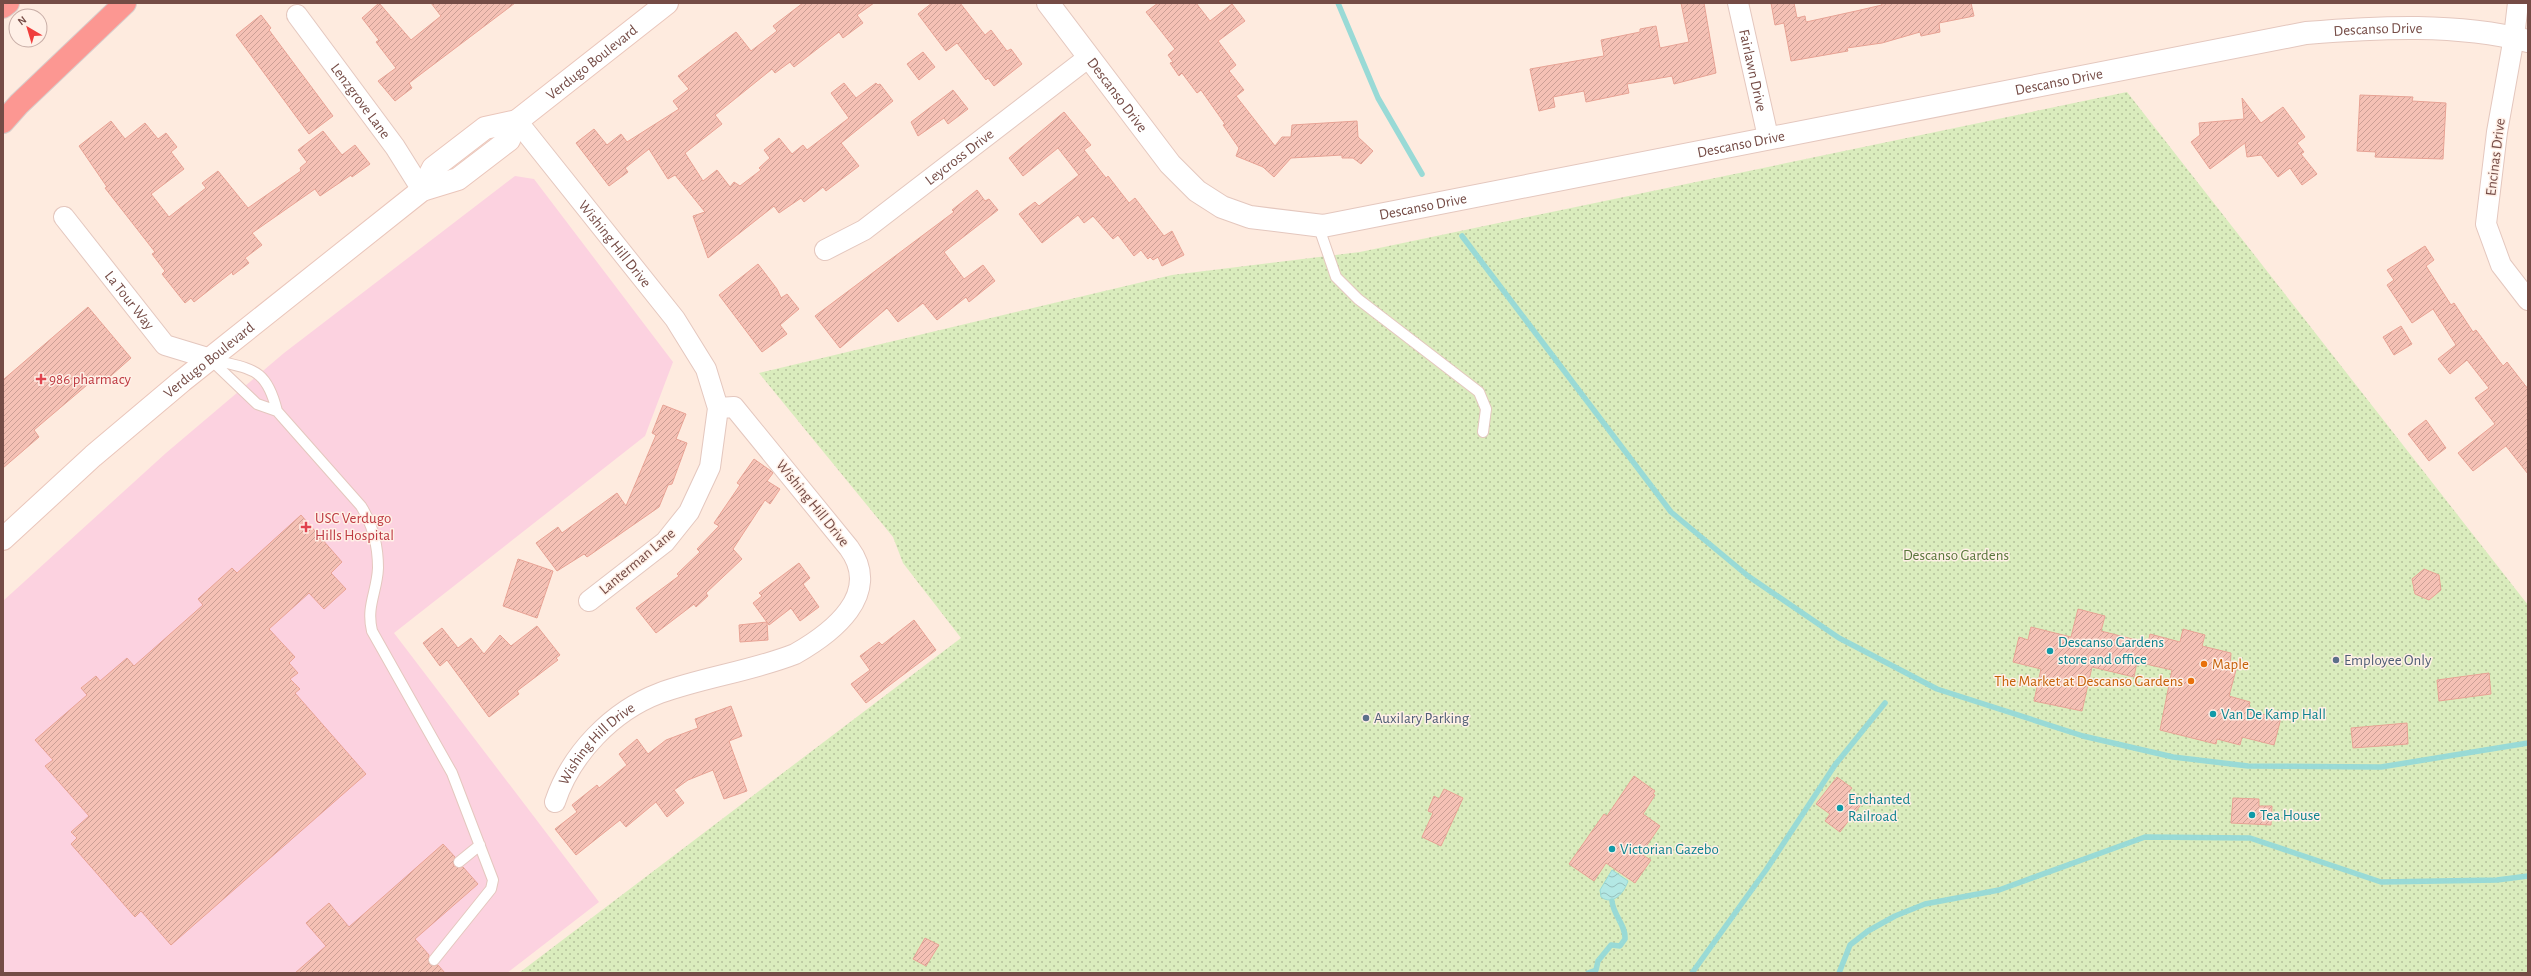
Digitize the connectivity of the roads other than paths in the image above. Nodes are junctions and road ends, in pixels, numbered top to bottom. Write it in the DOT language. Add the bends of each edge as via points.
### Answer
graph roads {
  1 [pos="8,3"];
  2 [pos="125,3"];
  3 [pos="667,3"];
  4 [pos="1048,3"];
  5 [pos="1738,3"];
  6 [pos="2518,3"];
  7 [pos="3,7"];
  8 [pos="296,9"];
  9 [pos="2521,39"];
  10 [pos="1089,57"];
  11 [pos="517,121"];
  12 [pos="3,122"];
  13 [pos="1768,137"];
  14 [pos="422,190"];
  15 [pos="64,217"];
  16 [pos="1318,225"];
  17 [pos="825,250"];
  18 [pos="2528,300"];
  19 [pos="211,359"];
  20 [pos="718,408"];
  21 [pos="277,411"];
  22 [pos="1483,432"];
  23 [pos="3,539"];
  24 [pos="589,601"];
  25 [pos="555,802"];
  26 [pos="480,844"];
  27 [pos="459,862"];
  28 [pos="434,960"];
  1 -- 7 [label="highway"];
  2 -- 12 [label="highway"];
  3 -- 11 [label="street, Verdugo Boulevard"];
  4 -- 10 [label="street, Descanso Drive"];
  5 -- 13 [label="street, Fairlawn Drive"];
  6 -- 9 [label="street, Encinas Drive"];
  8 -- 14 [label="street, Lenzgrove Lane" via="395,147"];
  9 -- 13 [label="street, Descanso Drive" via="2435,29 2375,27 2306,33"];
  9 -- 18 [label="street, Encinas Drive" via="2497,132 2486,224 2501,265"];
  10 -- 16 [label="street, Descanso Drive" via="1170,164 1197,191 1222,207 1250,217"];
  10 -- 17 [label="street, Leycross Drive" via="864,230"];
  11 -- 14 [label="street, Verdugo Boulevard" via="485,128 433,168"];
  11 -- 20 [label="street, Wishing Hill Drive" via="675,319 706,369"];
  13 -- 16 [label="street, Descanso Drive" via="1392,214"];
  14 -- 19 [label="street, Verdugo Boulevard"];
  15 -- 19 [label="street, La Tour Way" via="165,345"];
  16 -- 22 [label="lane" via="1336,276 1358,299 1479,392 1486,409"];
  19 -- 21 [label="lane" via="257,404"];
  19 -- 21 [label="lane" via="257,371 272,391"];
  19 -- 23 [label="street, Verdugo Boulevard" via="93,456"];
  20 -- 24 [label="street, Lanterman Lane" via="710,467 689,512 664,542"];
  20 -- 25 [label="street, Wishing Hill Drive" via="734,407 852,551 860,570 861,583 858,595 850,611 836,625 795,654 660,694 632,708 594,738 578,756 562,781"];
  21 -- 26 [label="lane" via="362,506 370,520 375,536 378,568 369,616 372,631 452,773"];
  26 -- 27 [label="lane"];
  26 -- 28 [label="lane" via="493,880 491,889"];
}
